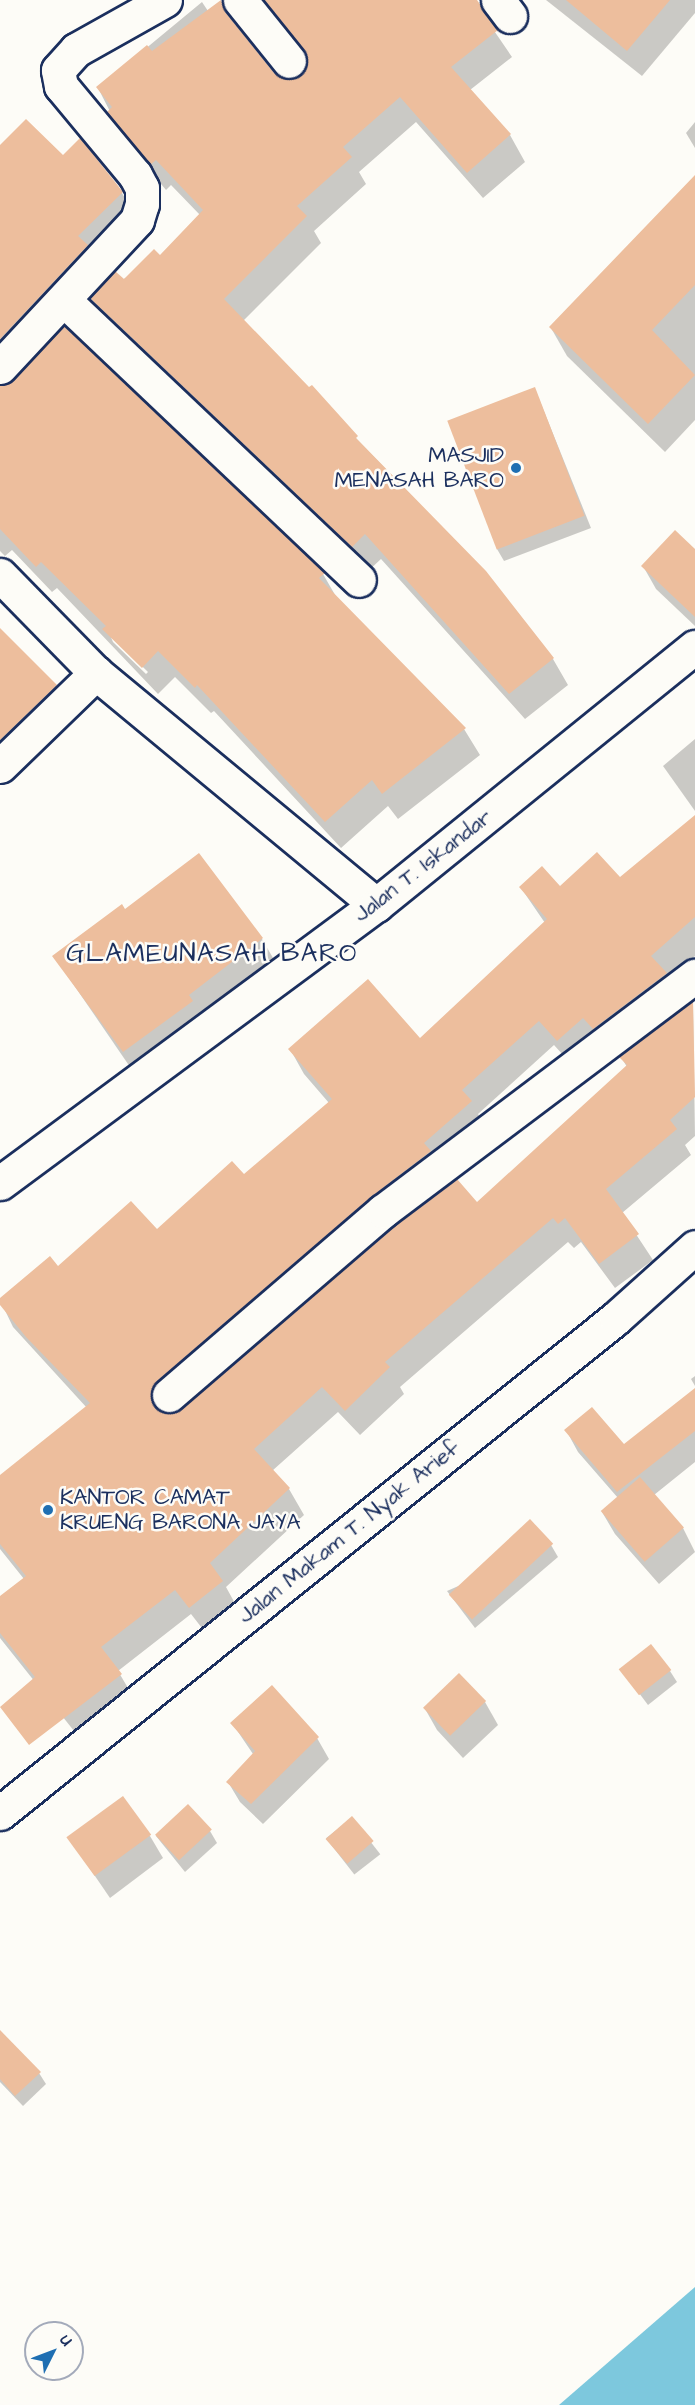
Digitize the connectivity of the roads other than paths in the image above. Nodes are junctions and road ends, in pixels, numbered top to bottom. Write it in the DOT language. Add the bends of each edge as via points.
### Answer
graph roads {
  1 [pos="165,0"];
  2 [pos="240,0"];
  3 [pos="289,61"];
  4 [pos="65,301"];
  5 [pos="0,367"];
  6 [pos="0,575"];
  7 [pos="359,580"];
  8 [pos="695,647"];
  9 [pos="96,673"];
  10 [pos="0,766"];
  11 [pos="376,905"];
  12 [pos="695,976"];
  13 [pos="0,1183"];
  14 [pos="695,1247"];
  15 [pos="170,1395"];
  16 [pos="0,1814"];
  1 -- 4 [label="street" via="76,50 58,70 61,86 142,188 137,220"];
  2 -- 3 [label="street"];
  4 -- 5 [label="street"];
  4 -- 7 [label="street"];
  6 -- 9 [label="street"];
  8 -- 11 [label="street, Jalan T. Iskandar"];
  9 -- 10 [label="street"];
  9 -- 11 [label="street"];
  11 -- 13 [label="street, Jalan T. Iskandar"];
  12 -- 15 [label="street" via="384,1211"];
  14 -- 16 [label="street, Jalan Makam T. Nyak Arief" via="616,1318"];
}
